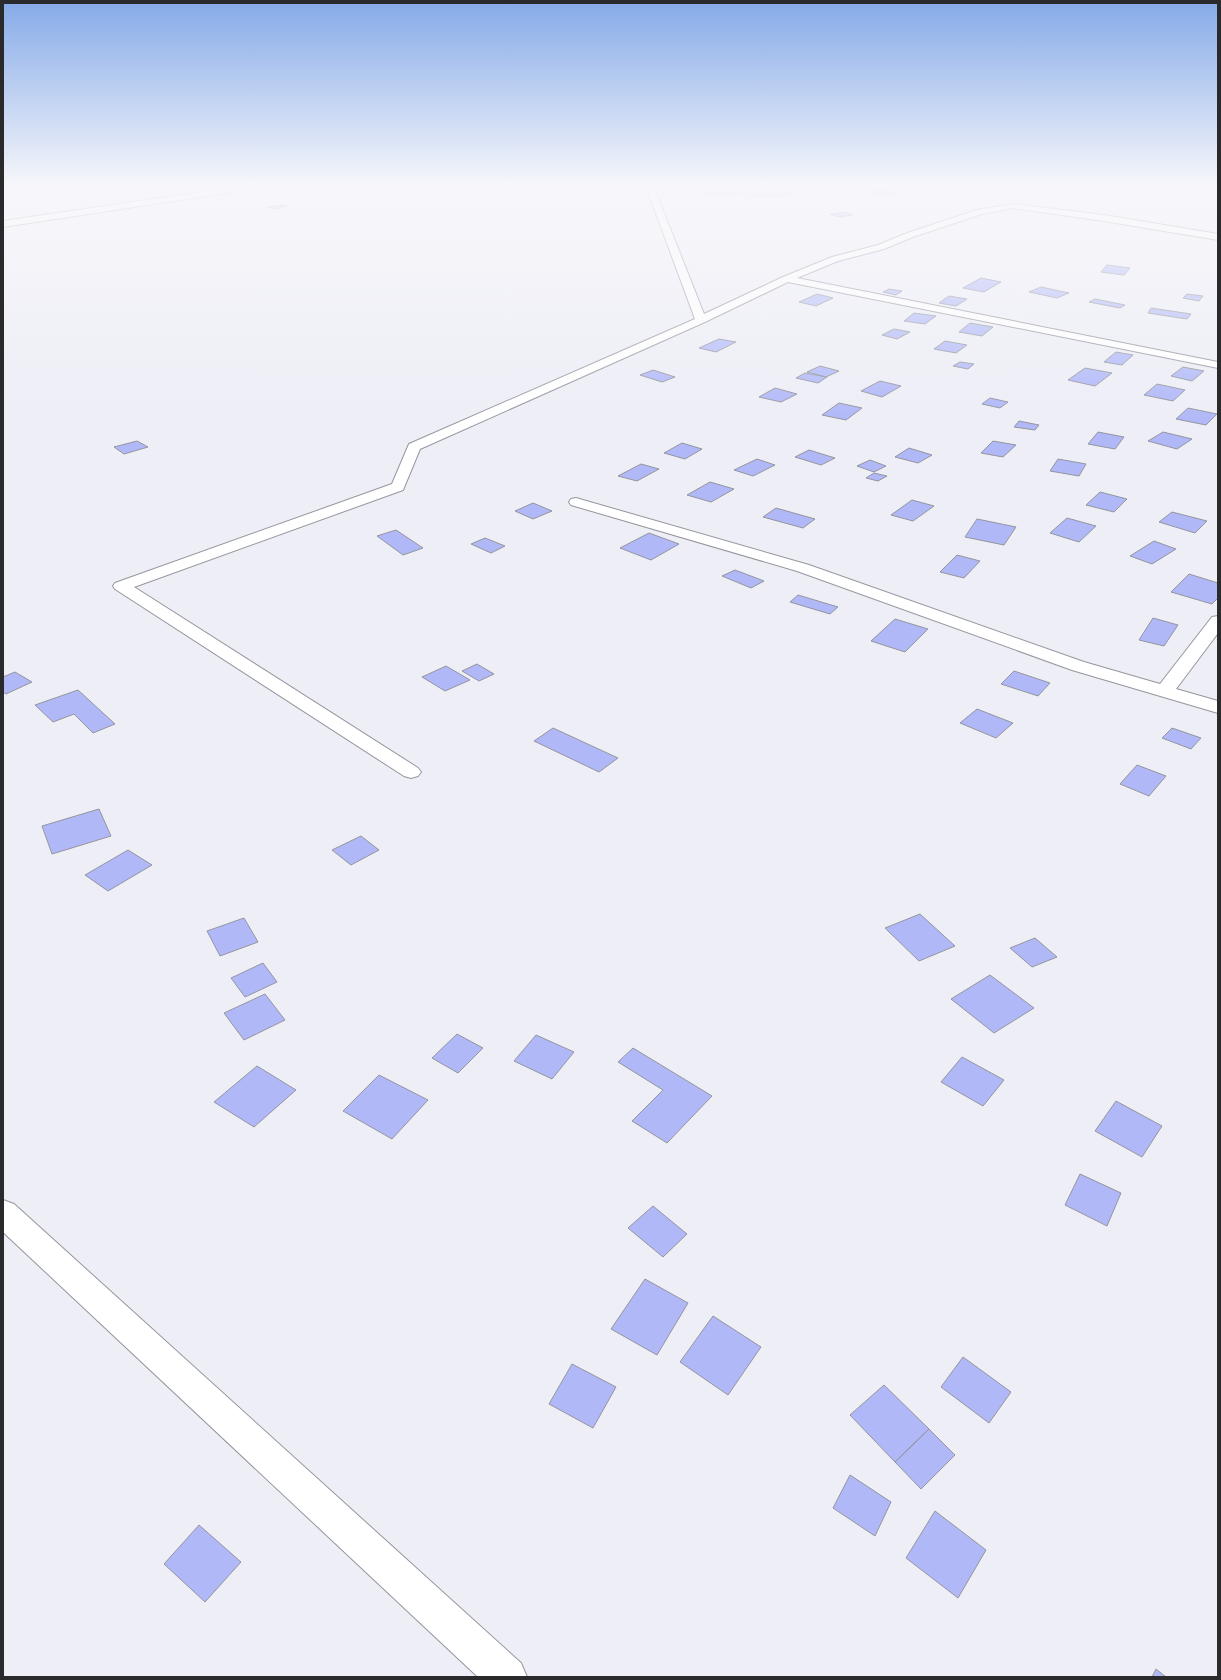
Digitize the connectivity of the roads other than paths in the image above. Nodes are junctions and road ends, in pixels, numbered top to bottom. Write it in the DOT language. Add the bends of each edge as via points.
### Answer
graph roads {
  1 [pos="680,264"];
  2 [pos="822,264"];
  3 [pos="786,279"];
  4 [pos="701,320"];
  5 [pos="1218,365"];
  6 [pos="576,502"];
  7 [pos="1218,621"];
  8 [pos="1166,692"];
  9 [pos="1218,707"];
  10 [pos="411,772"];
  11 [pos="3,1213"];
  12 [pos="507,1677"];
  1 -- 4 [label="street"];
  2 -- 3 [label="street"];
  3 -- 4 [label="street"];
  3 -- 5 [label="street"];
  4 -- 10 [label="street" via="414,447 398,487 122,586"];
  6 -- 8 [label="street" via="802,568 1078,666"];
  7 -- 8 [label="street"];
  8 -- 9 [label="street"];
  11 -- 12 [label="street"];
}
